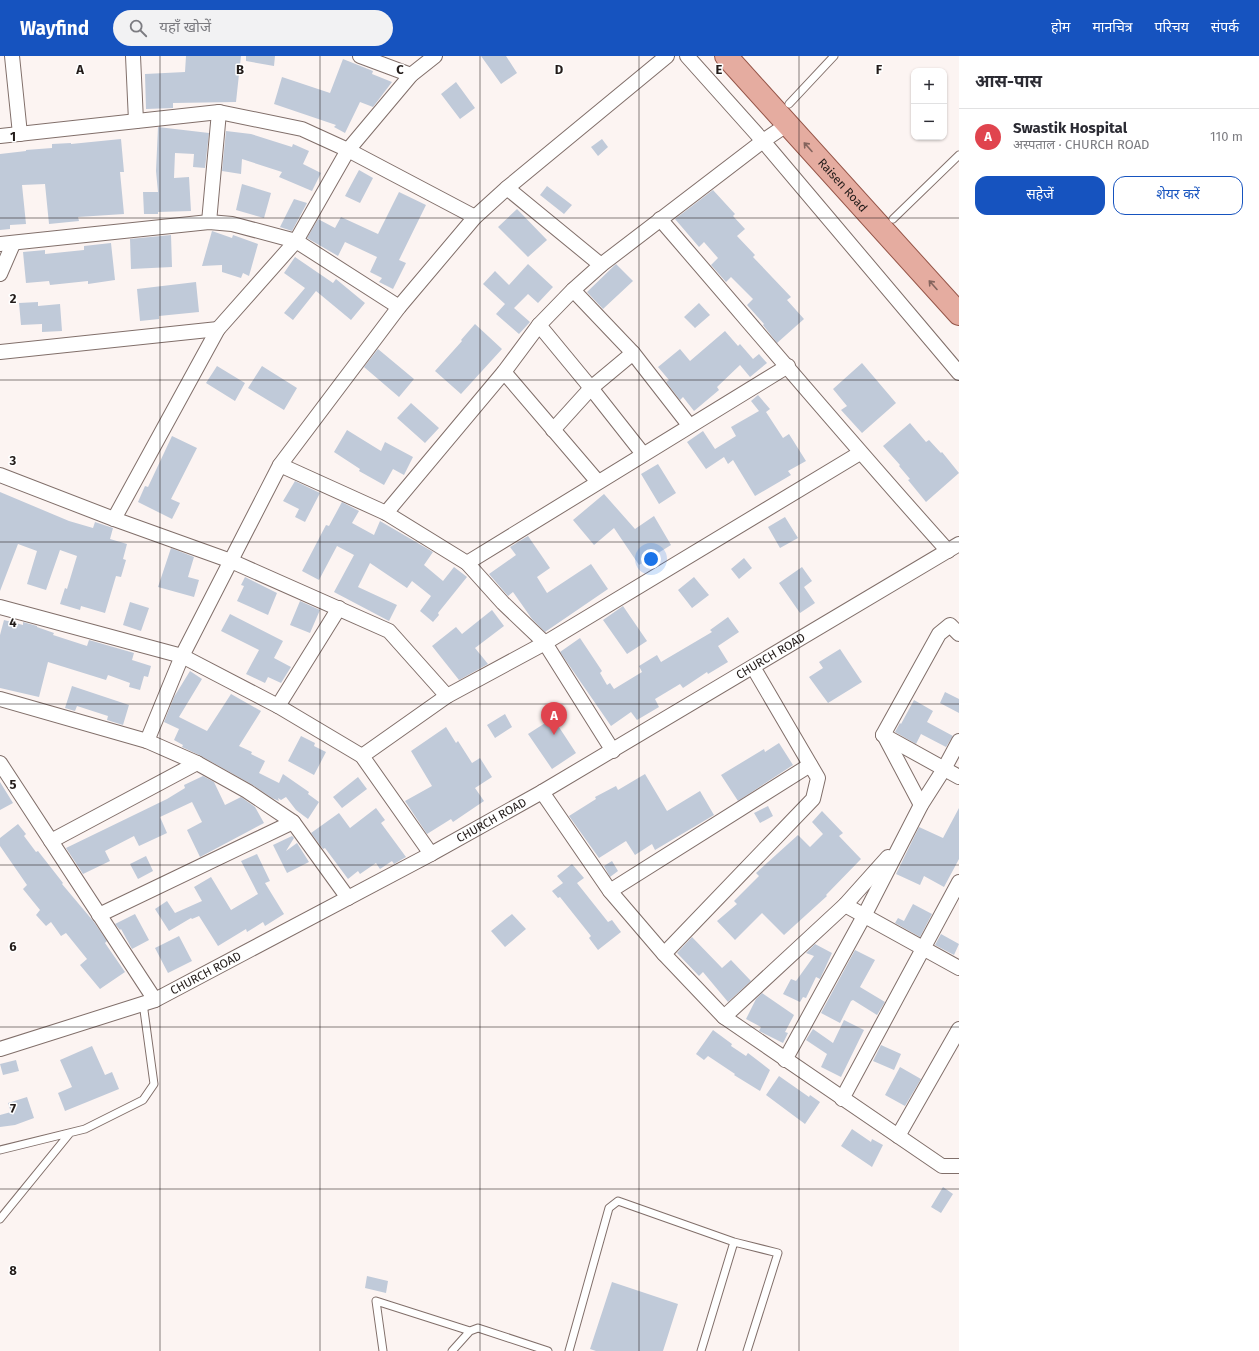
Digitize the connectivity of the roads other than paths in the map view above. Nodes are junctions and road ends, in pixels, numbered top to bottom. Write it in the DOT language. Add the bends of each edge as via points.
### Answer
graph roads {
  1 [pos="12,56"];
  2 [pos="133,56"];
  3 [pos="360,56"];
  4 [pos="435,56"];
  5 [pos="667,56"];
  6 [pos="687,56"];
  7 [pos="726,56"];
  8 [pos="746,56"];
  9 [pos="834,56"];
  10 [pos="411,75"];
  11 [pos="219,112"];
  12 [pos="789,114"];
  13 [pos="136,121"];
  14 [pos="20,134"];
  15 [pos="0,136"];
  16 [pos="763,140"];
  17 [pos="348,150"];
  18 [pos="959,155"];
  19 [pos="506,188"];
  20 [pos="475,217"];
  21 [pos="892,218"];
  22 [pos="660,219"];
  23 [pos="209,222"];
  24 [pos="296,240"];
  25 [pos="6,244"];
  26 [pos="601,265"];
  27 [pos="0,274"];
  28 [pos="573,290"];
  29 [pos="959,292"];
  30 [pos="399,307"];
  31 [pos="959,314"];
  32 [pos="539,325"];
  33 [pos="218,329"];
  34 [pos="0,352"];
  35 [pos="633,353"];
  36 [pos="788,366"];
  37 [pos="504,372"];
  38 [pos="959,373"];
  39 [pos="592,388"];
  40 [pos="689,425"];
  41 [pos="553,430"];
  42 [pos="642,454"];
  43 [pos="860,454"];
  44 [pos="280,465"];
  45 [pos="0,475"];
  46 [pos="598,482"];
  47 [pos="386,513"];
  48 [pos="114,519"];
  49 [pos="953,548"];
  50 [pos="231,561"];
  51 [pos="467,563"];
  52 [pos="0,607"];
  53 [pos="338,608"];
  54 [pos="959,634"];
  55 [pos="545,643"];
  56 [pos="182,656"];
  57 [pos="753,667"];
  58 [pos="447,696"];
  59 [pos="0,699"];
  60 [pos="278,706"];
  61 [pos="884,735"];
  62 [pos="147,741"];
  63 [pos="959,741"];
  64 [pos="613,751"];
  65 [pos="362,756"];
  66 [pos="0,763"];
  67 [pos="197,763"];
  68 [pos="810,765"];
  69 [pos="944,770"];
  70 [pos="959,778"];
  71 [pos="542,792"];
  72 [pos="921,805"];
  73 [pos="293,822"];
  74 [pos="51,841"];
  75 [pos="902,841"];
  76 [pos="431,854"];
  77 [pos="959,882"];
  78 [pos="610,891"];
  79 [pos="348,898"];
  80 [pos="845,906"];
  81 [pos="99,915"];
  82 [pos="864,916"];
  83 [pos="924,949"];
  84 [pos="664,954"];
  85 [pos="959,968"];
  86 [pos="149,1002"];
  87 [pos="724,1017"];
  88 [pos="959,1029"];
  89 [pos="0,1049"];
  90 [pos="785,1060"];
  91 [pos="842,1098"];
  92 [pos="70,1133"];
  93 [pos="898,1136"];
  94 [pos="0,1150"];
  95 [pos="959,1166"];
  96 [pos="0,1219"];
  97 [pos="734,1242"];
  98 [pos="470,1331"];
  99 [pos="383,1351"];
  100 [pos="452,1351"];
  101 [pos="548,1351"];
  102 [pos="569,1351"];
  103 [pos="701,1351"];
  104 [pos="747,1351"];
  1 -- 14 [label="street"];
  2 -- 13 [label="street"];
  3 -- 10 [label="street"];
  4 -- 10 [label="street"];
  5 -- 19 [label="street"];
  6 -- 16 [label="street"];
  7 -- 12 [label="main road, Raisen Road"];
  8 -- 12 [label="main road, Raisen Road"];
  9 -- 12 [label="lane"];
  10 -- 17 [label="street"];
  11 -- 13 [label="street"];
  11 -- 17 [label="street" via="302,129"];
  11 -- 23 [label="street"];
  12 -- 16 [label="street"];
  12 -- 21 [label="main road, Raisen Road"];
  31 -- 12 [label="main road, Raisen Road, one-way"];
  13 -- 14 [label="street"];
  14 -- 15 [label="street"];
  16 -- 22 [label="street"];
  16 -- 38 [label="street"];
  17 -- 20 [label="street"];
  17 -- 24 [label="street"];
  18 -- 21 [label="lane"];
  19 -- 20 [label="street"];
  19 -- 26 [label="street"];
  20 -- 30 [label="street"];
  21 -- 29 [label="main road, Raisen Road"];
  22 -- 26 [label="street"];
  22 -- 36 [label="street"];
  23 -- 24 [label="street" via="232,224"];
  23 -- 25 [label="street"];
  24 -- 30 [label="street"];
  24 -- 33 [label="street"];
  25 -- 27 [label="street"];
  26 -- 28 [label="street"];
  28 -- 32 [label="street"];
  28 -- 35 [label="street"];
  30 -- 44 [label="street"];
  32 -- 37 [label="street"];
  32 -- 39 [label="street"];
  33 -- 34 [label="street"];
  33 -- 48 [label="street"];
  35 -- 39 [label="street"];
  35 -- 40 [label="street"];
  36 -- 40 [label="street"];
  36 -- 43 [label="street"];
  37 -- 41 [label="street"];
  37 -- 47 [label="street"];
  39 -- 41 [label="street"];
  39 -- 42 [label="street"];
  40 -- 42 [label="street"];
  41 -- 46 [label="street"];
  42 -- 46 [label="street"];
  43 -- 49 [label="street"];
  43 -- 55 [label="street"];
  44 -- 47 [label="street"];
  44 -- 50 [label="street"];
  45 -- 48 [label="street"];
  46 -- 51 [label="street"];
  47 -- 51 [label="street"];
  48 -- 50 [label="street"];
  49 -- 57 [label="street, CHURCH ROAD"];
  50 -- 53 [label="street"];
  50 -- 56 [label="street"];
  51 -- 55 [label="street" via="503,603"];
  52 -- 56 [label="street"];
  53 -- 58 [label="street" via="389,631"];
  53 -- 60 [label="street"];
  54 -- 61 [label="street" via="950,625 939,634"];
  55 -- 58 [label="street"];
  55 -- 64 [label="street"];
  56 -- 60 [label="street"];
  56 -- 62 [label="street"];
  57 -- 64 [label="street, CHURCH ROAD"];
  57 -- 68 [label="street"];
  58 -- 65 [label="street"];
  59 -- 62 [label="street"];
  60 -- 65 [label="street"];
  61 -- 69 [label="street"];
  61 -- 72 [label="street"];
  62 -- 67 [label="street"];
  63 -- 69 [label="street"];
  64 -- 71 [label="street, CHURCH ROAD"];
  65 -- 76 [label="street"];
  66 -- 74 [label="street"];
  67 -- 73 [label="street" via="247,791"];
  67 -- 74 [label="street"];
  68 -- 78 [label="street"];
  68 -- 84 [label="street" via="818,778 813,799"];
  69 -- 70 [label="street"];
  69 -- 72 [label="street"];
  71 -- 76 [label="street, CHURCH ROAD"];
  71 -- 78 [label="street"];
  72 -- 75 [label="street"];
  73 -- 79 [label="street"];
  73 -- 81 [label="street"];
  74 -- 81 [label="street"];
  75 -- 80 [label="street"];
  75 -- 82 [label="street"];
  76 -- 79 [label="street, CHURCH ROAD"];
  77 -- 83 [label="street"];
  78 -- 84 [label="street"];
  79 -- 86 [label="street, CHURCH ROAD"];
  80 -- 82 [label="street"];
  80 -- 87 [label="street"];
  81 -- 86 [label="street"];
  82 -- 83 [label="street"];
  82 -- 90 [label="street"];
  83 -- 85 [label="street"];
  83 -- 91 [label="street"];
  84 -- 87 [label="street"];
  86 -- 89 [label="street, CHURCH ROAD"];
  86 -- 92 [label="lane" via="154,1084 143,1100"];
  87 -- 90 [label="street"];
  88 -- 93 [label="street"];
  90 -- 91 [label="street"];
  91 -- 93 [label="street"];
  92 -- 94 [label="lane"];
  92 -- 96 [label="lane"];
  93 -- 95 [label="street" via="942,1166"];
  97 -- 102 [label="lane" via="618,1201 609,1208"];
  97 -- 103 [label="lane"];
  97 -- 104 [label="lane" via="778,1253"];
  98 -- 99 [label="lane" via="376,1302"];
  98 -- 100 [label="lane"];
  98 -- 101 [label="lane" via="478,1328"];
}
